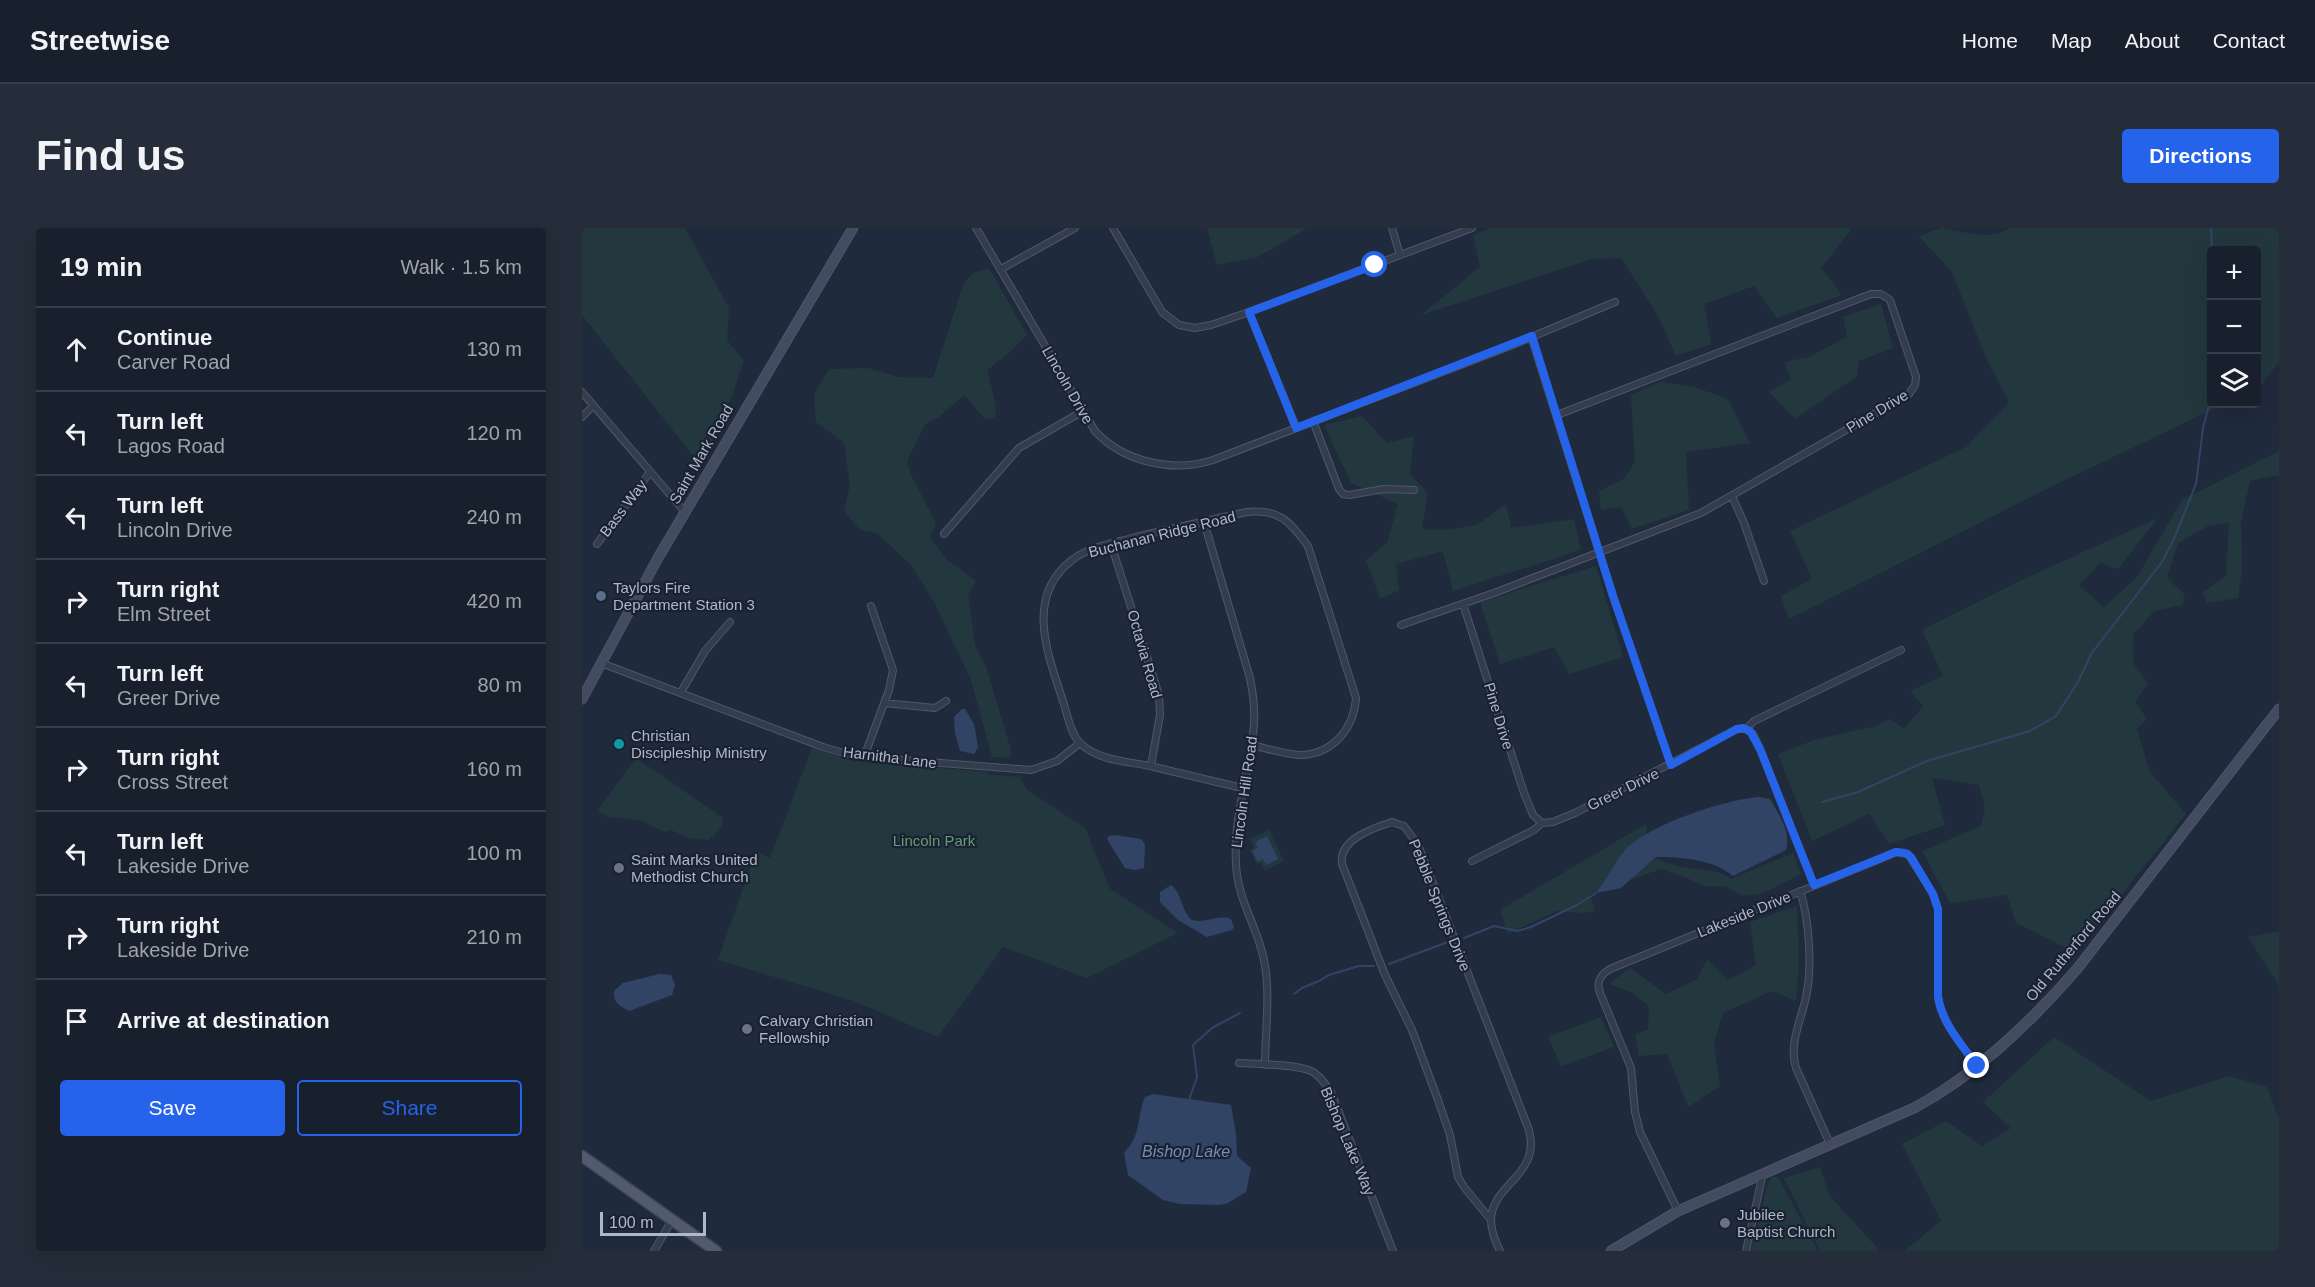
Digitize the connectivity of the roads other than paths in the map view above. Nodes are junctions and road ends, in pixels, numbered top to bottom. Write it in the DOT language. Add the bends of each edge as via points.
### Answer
graph roads {
  1 [pos="853,228"];
  2 [pos="976,228"];
  3 [pos="1075,228"];
  4 [pos="1113,228"];
  5 [pos="1392,228"];
  6 [pos="1473,228"];
  7 [pos="1400,255"];
  8 [pos="1001,269"];
  9 [pos="1615,302"];
  10 [pos="1249,312"];
  11 [pos="1532,336"];
  12 [pos="582,392"];
  13 [pos="593,406"];
  14 [pos="1083,411"];
  15 [pos="1557,415"];
  16 [pos="582,417"];
  17 [pos="1313,421"];
  18 [pos="1296,428"];
  19 [pos="650,472"];
  20 [pos="1414,490"];
  21 [pos="1732,496"];
  22 [pos="685,512"];
  23 [pos="1204,522"];
  24 [pos="944,534"];
  25 [pos="597,544"];
  26 [pos="1111,544"];
  27 [pos="1600,553"];
  28 [pos="1764,581"];
  29 [pos="1463,604"];
  30 [pos="871,606"];
  31 [pos="730,622"];
  32 [pos="1401,625"];
  33 [pos="1901,650"];
  34 [pos="601,663"];
  35 [pos="681,693"];
  36 [pos="582,699"];
  37 [pos="946,701"];
  38 [pos="884,703"];
  39 [pos="2279,709"];
  40 [pos="1746,729"];
  41 [pos="1080,743"];
  42 [pos="1251,745"];
  43 [pos="864,757"];
  44 [pos="1671,765"];
  45 [pos="1151,766"];
  46 [pos="1242,788"];
  47 [pos="1542,823"];
  48 [pos="1472,861"];
  49 [pos="1814,885"];
  50 [pos="1800,891"];
  51 [pos="1239,1063"];
  52 [pos="1264,1065"];
  53 [pos="1977,1066"];
  54 [pos="1830,1144"];
  55 [pos="582,1156"];
  56 [pos="1763,1173"];
  57 [pos="1678,1211"];
  58 [pos="672,1220"];
  59 [pos="1491,1220"];
  60 [pos="654,1251"];
  61 [pos="716,1251"];
  62 [pos="1393,1251"];
  63 [pos="1500,1251"];
  64 [pos="1611,1251"];
  65 [pos="1746,1251"];
  1 -- 22 [label="street, Saint Mark Road"];
  2 -- 8 [label="street, Lincoln Drive"];
  3 -- 8 [label="street"];
  4 -- 10 [label="street" via="1160,308 1175,323 1205,327"];
  5 -- 7 [label="street"];
  6 -- 7 [label="street"];
  7 -- 10 [label="street"];
  8 -- 14 [label="street, Lincoln Drive"];
  9 -- 11 [label="street, Lincoln Drive"];
  10 -- 18 [label="street"];
  11 -- 15 [label="street"];
  11 -- 17 [label="street, Lincoln Drive"];
  12 -- 13 [label="street"];
  13 -- 16 [label="street"];
  13 -- 19 [label="street"];
  14 -- 18 [label="street, Lincoln Drive" via="1103,439 1121,452 1177,465 1205,463"];
  14 -- 24 [label="street" via="1019,448"];
  15 -- 21 [label="street, Pine Drive" via="1872,294 1887,297 1916,377 1911,392"];
  15 -- 27 [label="street"];
  17 -- 18 [label="street, Lincoln Drive"];
  17 -- 20 [label="street" via="1343,494"];
  19 -- 22 [label="street"];
  19 -- 25 [label="street, Bass Way"];
  21 -- 27 [label="street, Pine Drive" via="1687,519"];
  21 -- 28 [label="street"];
  22 -- 34 [label="street, Saint Mark Road"];
  23 -- 26 [label="street, Buchanan Ridge Road"];
  23 -- 42 [label="street, Lincoln Hill Road" via="1251,678"];
  23 -- 42 [label="street, Buchanan Ridge Road" via="1265,511 1282,517 1295,530 1308,546 1356,699 1348,729 1337,742 1319,750 1302,755"];
  26 -- 41 [label="street, Buchanan Ridge Road" via="1072,560 1057,576 1044,611 1042,625 1048,654"];
  26 -- 45 [label="street, Octavia Road" via="1159,695 1160,716"];
  27 -- 29 [label="street, Pine Drive"];
  27 -- 44 [label="street"];
  29 -- 32 [label="street, Pine Drive"];
  29 -- 47 [label="street, Pine Drive" via="1524,793 1533,815"];
  30 -- 38 [label="street" via="893,670"];
  31 -- 35 [label="street" via="705,651"];
  33 -- 40 [label="street, Greer Drive" via="1754,721"];
  34 -- 35 [label="street, Harnitha Lane"];
  34 -- 36 [label="street, Saint Mark Road"];
  35 -- 43 [label="street, Harnitha Lane" via="823,747"];
  37 -- 38 [label="street" via="935,708"];
  38 -- 43 [label="street"];
  39 -- 53 [label="street, Old Rutherford Road" via="2077,969 2022,1027"];
  40 -- 44 [label="street, Greer Drive" via="1737,729"];
  40 -- 49 [label="street" via="1760,749"];
  41 -- 43 [label="street, Harnitha Lane" via="1056,761 1031,770"];
  41 -- 45 [label="street" via="1109,759"];
  42 -- 46 [label="street, Lincoln Hill Road"];
  44 -- 47 [label="street, Greer Drive" via="1564,818"];
  45 -- 46 [label="street"];
  46 -- 52 [label="street, Lincoln Hill Road" via="1236,865 1239,894 1266,973"];
  47 -- 48 [label="street, Greer Drive"];
  49 -- 50 [label="street, Lakeside Drive"];
  49 -- 53 [label="street, Lakeside Drive" via="1896,852 1911,857 1938,909 1940,1008"];
  50 -- 54 [label="street" via="1809,978 1793,1057"];
  50 -- 57 [label="street, Lakeside Drive" via="1622,964 1605,972 1599,981 1600,993 1631,1068 1640,1132"];
  51 -- 52 [label="street, Bishop Lake Way"];
  52 -- 62 [label="street, Bishop Lake Way" via="1311,1071 1331,1092"];
  53 -- 54 [label="street, Old Rutherford Road" via="1921,1104"];
  54 -- 56 [label="street, Old Rutherford Road"];
  55 -- 58 [label="main road"];
  56 -- 57 [label="street, Old Rutherford Road"];
  56 -- 65 [label="street"];
  57 -- 64 [label="street, Old Rutherford Road"];
  58 -- 60 [label="street"];
  58 -- 61 [label="main road"];
  59 -- 59 [label="street, Pebble Springs Drive" via="1496,1203 1530,1157 1529,1130 1418,845 1404,826 1392,822 1349,843 1342,854 1342,864 1438,1100 1458,1177"];
  59 -- 63 [label="street, Pebble Springs Drive"];
}
